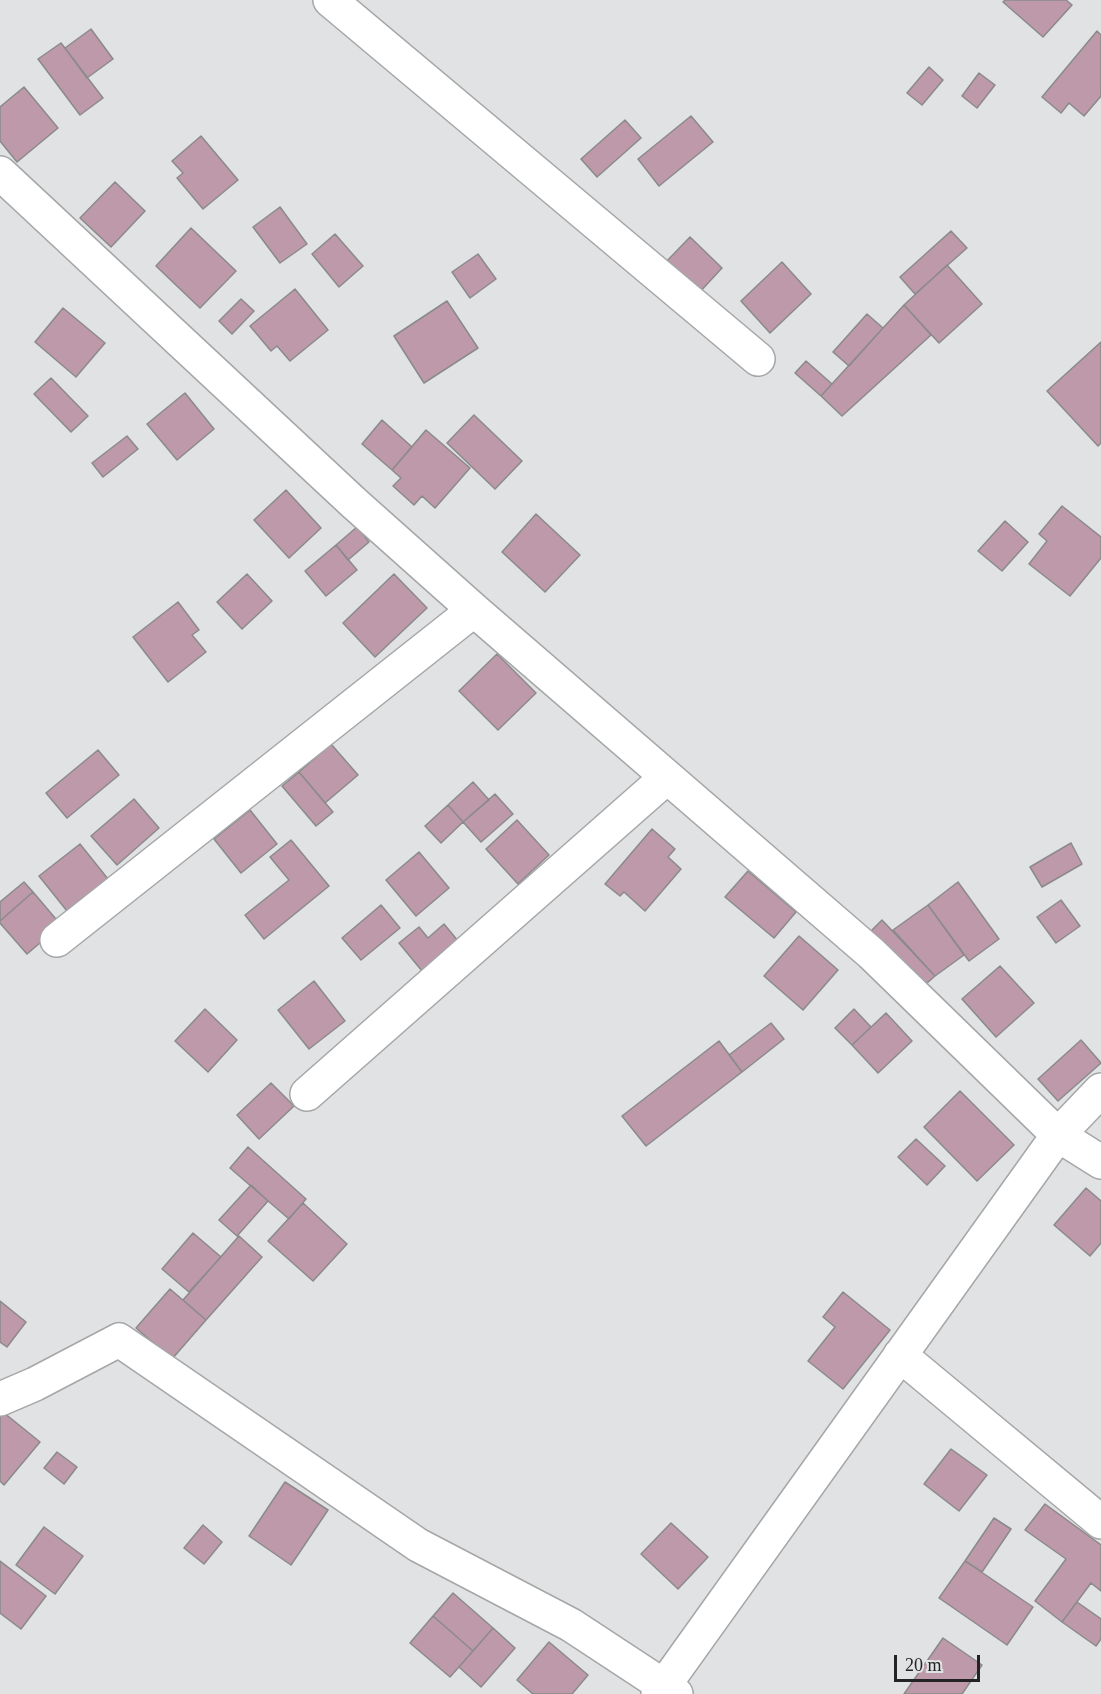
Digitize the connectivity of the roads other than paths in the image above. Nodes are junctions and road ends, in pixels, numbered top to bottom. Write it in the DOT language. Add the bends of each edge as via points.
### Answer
graph roads {
  1 [pos="330,0"];
  2 [pos="0,172"];
  3 [pos="758,359"];
  4 [pos="474,610"];
  5 [pos="666,778"];
  6 [pos="57,940"];
  7 [pos="1101,1090"];
  8 [pos="308,1094"];
  9 [pos="1058,1135"];
  10 [pos="1101,1162"];
  11 [pos="900,1355"];
  12 [pos="0,1399"];
  13 [pos="1101,1522"];
  14 [pos="666,1691"];
  1 -- 3 [label="street"];
  2 -- 4 [label="street"];
  4 -- 5 [label="street"];
  4 -- 6 [label="street"];
  5 -- 8 [label="street"];
  5 -- 9 [label="street" via="872,954"];
  7 -- 9 [label="street"];
  9 -- 10 [label="street"];
  9 -- 11 [label="street"];
  11 -- 13 [label="street"];
  11 -- 14 [label="street"];
  12 -- 14 [label="street" via="119,1340 418,1545 571,1624"];
}
